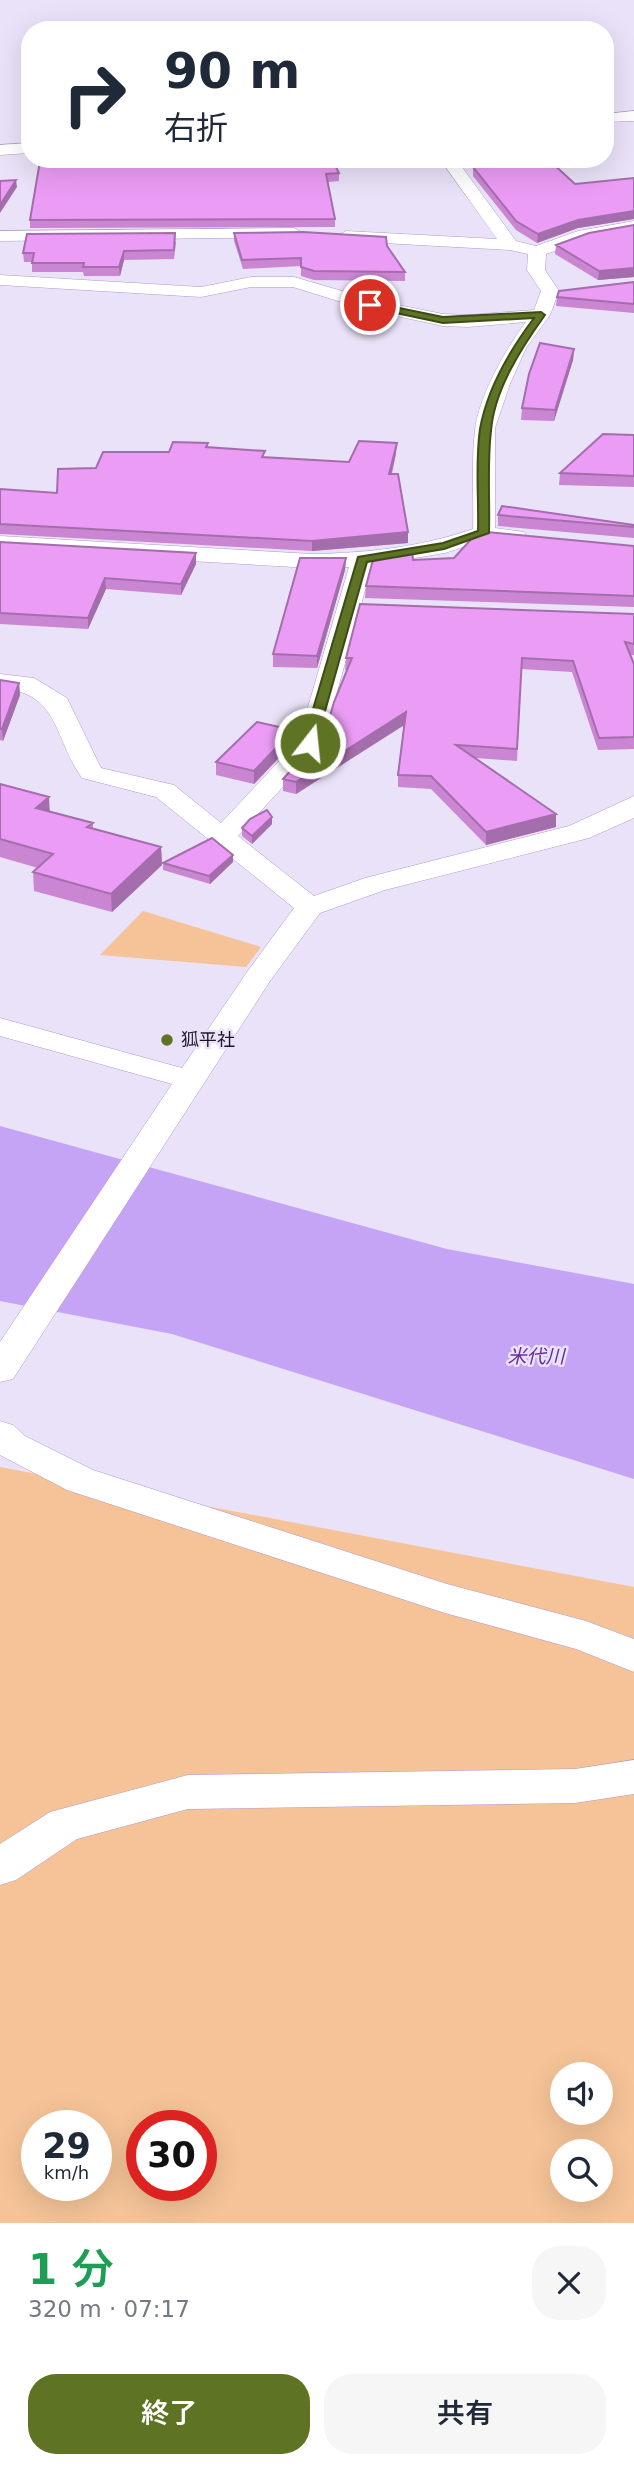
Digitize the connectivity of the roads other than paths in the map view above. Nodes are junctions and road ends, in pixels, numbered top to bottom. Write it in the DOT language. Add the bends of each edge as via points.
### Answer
graph roads {
  1 [pos="634,116"];
  2 [pos="614,117"];
  3 [pos="21,149"];
  4 [pos="0,150"];
  5 [pos="454,168"];
  6 [pos="634,226"];
  7 [pos="0,236"];
  8 [pos="510,246"];
  9 [pos="537,251"];
  10 [pos="0,280"];
  11 [pos="573,291"];
  12 [pos="549,293"];
  13 [pos="541,315"];
  14 [pos="484,533"];
  15 [pos="543,539"];
  16 [pos="0,543"];
  17 [pos="362,560"];
  18 [pos="348,606"];
  19 [pos="374,607"];
  20 [pos="0,681"];
  21 [pos="634,804"];
  22 [pos="222,837"];
  23 [pos="310,907"];
  24 [pos="0,1027"];
  25 [pos="190,1080"];
  26 [pos="0,1370"];
  27 [pos="0,1434"];
  28 [pos="634,1656"];
  29 [pos="634,1777"];
  30 [pos="0,1867"];
  1 -- 2 [label="street"];
  3 -- 4 [label="street"];
  5 -- 8 [label="street"];
  6 -- 9 [label="street" via="584,235"];
  7 -- 8 [label="street" via="324,235"];
  8 -- 9 [label="street"];
  9 -- 12 [label="street" via="536,270"];
  10 -- 13 [label="street" via="201,292 251,282 294,282 370,305 443,320"];
  11 -- 12 [label="street"];
  12 -- 13 [label="street"];
  13 -- 14 [label="street" via="517,347 485,428"];
  14 -- 15 [label="street"];
  14 -- 17 [label="street" via="444,546"];
  16 -- 17 [label="street" via="276,561"];
  17 -- 18 [label="street"];
  18 -- 19 [label="street"];
  18 -- 22 [label="street" via="310,743"];
  20 -- 22 [label="street" via="25,683 58,703 91,773 166,791"];
  21 -- 23 [label="street" via="579,832 375,884"];
  22 -- 23 [label="street"];
  23 -- 25 [label="street"];
  24 -- 25 [label="street"];
  25 -- 26 [label="street"];
  27 -- 28 [label="street" via="12,1445 80,1480 445,1598 586,1636"];
  29 -- 30 [label="street" via="575,1786 188,1792 65,1825"];
}
